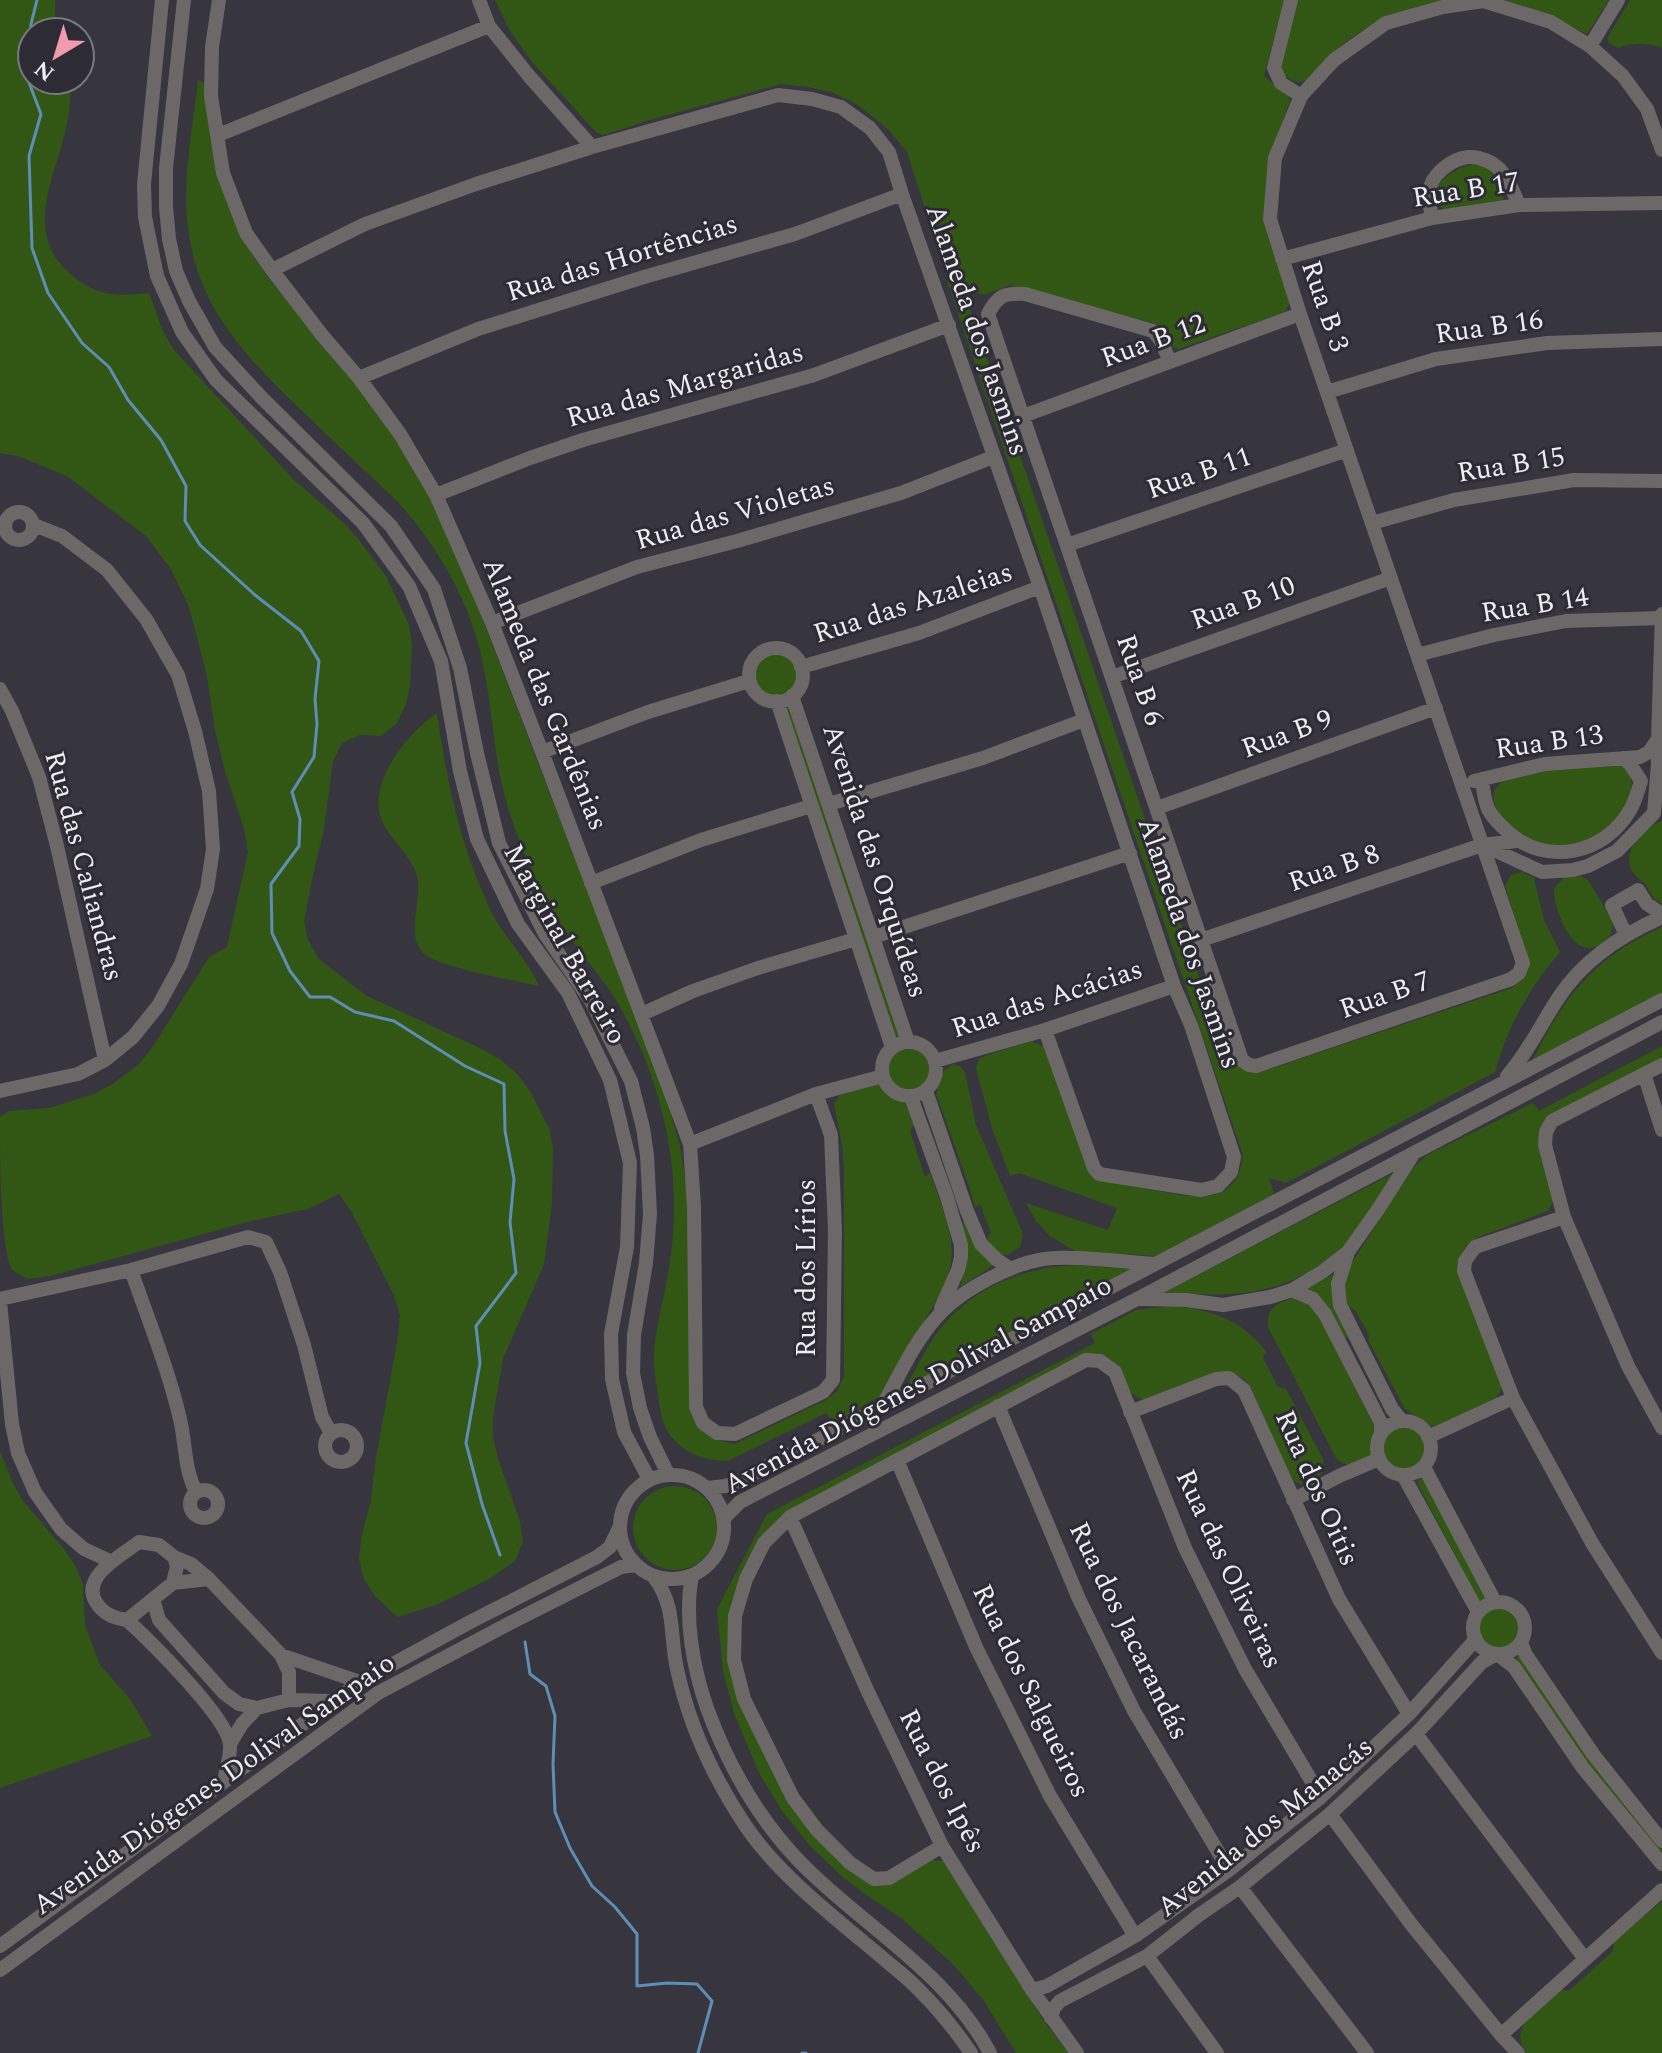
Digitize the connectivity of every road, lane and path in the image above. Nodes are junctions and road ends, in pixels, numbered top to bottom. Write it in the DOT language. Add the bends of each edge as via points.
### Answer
graph roads {
  1 [pos="162,0"];
  2 [pos="184,0"];
  3 [pos="219,0"];
  4 [pos="479,0"];
  5 [pos="1291,0"];
  6 [pos="1618,0"];
  7 [pos="1483,1"];
  8 [pos="489,26"];
  9 [pos="1590,46"];
  10 [pos="1301,96"];
  11 [pos="218,135"];
  12 [pos="592,147"];
  13 [pos="1662,150"];
  14 [pos="902,194"];
  15 [pos="1662,203"];
  16 [pos="1519,205"];
  17 [pos="1432,218"];
  18 [pos="1282,259"];
  19 [pos="272,270"];
  20 [pos="1300,314"];
  21 [pos="949,325"];
  22 [pos="1662,339"];
  23 [pos="1170,362"];
  24 [pos="359,378"];
  25 [pos="1327,392"];
  26 [pos="1023,416"];
  27 [pos="1347,450"];
  28 [pos="993,457"];
  29 [pos="1662,481"];
  30 [pos="436,495"];
  31 [pos="1372,523"];
  32 [pos="34,525"];
  33 [pos="1067,545"];
  34 [pos="1391,578"];
  35 [pos="1040,587"];
  36 [pos="1662,616"];
  37 [pos="492,623"];
  38 [pos="1417,655"];
  39 [pos="801,667"];
  40 [pos="1112,677"];
  41 [pos="1661,677"];
  42 [pos="749,681"];
  43 [pos="0,689"];
  44 [pos="792,696"];
  45 [pos="777,701"];
  46 [pos="1436,708"];
  47 [pos="1084,720"];
  48 [pos="1658,739"];
  49 [pos="542,752"];
  50 [pos="1623,758"];
  51 [pos="1482,779"];
  52 [pos="1462,785"];
  53 [pos="829,804"];
  54 [pos="811,806"];
  55 [pos="1157,808"];
  56 [pos="1658,813"];
  57 [pos="1517,841"];
  58 [pos="1482,845"];
  59 [pos="1130,853"];
  60 [pos="591,883"];
  61 [pos="1662,915"];
  62 [pos="1626,935"];
  63 [pos="873,937"];
  64 [pos="856,939"];
  65 [pos="1201,940"];
  66 [pos="1523,963"];
  67 [pos="1174,986"];
  68 [pos="1662,1000"];
  69 [pos="642,1014"];
  70 [pos="1662,1022"];
  71 [pos="1045,1030"];
  72 [pos="908,1042"];
  73 [pos="892,1047"];
  74 [pos="105,1060"];
  75 [pos="935,1061"];
  76 [pos="1662,1065"];
  77 [pos="1256,1066"];
  78 [pos="1644,1074"];
  79 [pos="883,1076"];
  80 [pos="1499,1085"];
  81 [pos="0,1091"];
  82 [pos="926,1091"];
  83 [pos="816,1094"];
  84 [pos="911,1097"];
  85 [pos="1662,1130"];
  86 [pos="690,1144"];
  87 [pos="1414,1152"];
  88 [pos="948,1155"];
  89 [pos="933,1160"];
  90 [pos="967,1211"];
  91 [pos="952,1217"];
  92 [pos="1564,1217"];
  93 [pos="1348,1252"];
  94 [pos="1155,1264"];
  95 [pos="1009,1268"];
  96 [pos="131,1270"];
  97 [pos="1292,1290"];
  98 [pos="1137,1299"];
  99 [pos="0,1301"];
  100 [pos="937,1317"];
  101 [pos="1357,1337"];
  102 [pos="1340,1343"];
  103 [pos="1377,1377"];
  104 [pos="1362,1384"];
  105 [pos="1513,1398"];
  106 [pos="884,1404"];
  107 [pos="998,1406"];
  108 [pos="1130,1412"];
  109 [pos="1402,1421"];
  110 [pos="1662,1428"];
  111 [pos="331,1433"];
  112 [pos="1381,1433"];
  113 [pos="735,1434"];
  114 [pos="1428,1437"];
  115 [pos="1379,1459"];
  116 [pos="897,1460"];
  117 [pos="1424,1467"];
  118 [pos="668,1474"];
  119 [pos="1403,1475"];
  120 [pos="649,1479"];
  121 [pos="707,1488"];
  122 [pos="196,1492"];
  123 [pos="1293,1500"];
  124 [pos="790,1517"];
  125 [pos="724,1518"];
  126 [pos="619,1528"];
  127 [pos="84,1549"];
  128 [pos="174,1557"];
  129 [pos="112,1562"];
  130 [pos="635,1565"];
  131 [pos="97,1576"];
  132 [pos="692,1576"];
  133 [pos="654,1577"];
  134 [pos="209,1579"];
  135 [pos="173,1583"];
  136 [pos="153,1599"];
  137 [pos="1495,1602"];
  138 [pos="1478,1612"];
  139 [pos="127,1620"];
  140 [pos="1476,1639"];
  141 [pos="1521,1643"];
  142 [pos="1662,1653"];
  143 [pos="1497,1654"];
  144 [pos="281,1655"];
  145 [pos="212,1679"];
  146 [pos="360,1682"];
  147 [pos="197,1693"];
  148 [pos="289,1700"];
  149 [pos="332,1701"];
  150 [pos="257,1708"];
  151 [pos="1409,1714"];
  152 [pos="1416,1734"];
  153 [pos="230,1744"];
  154 [pos="1366,1754"];
  155 [pos="1379,1769"];
  156 [pos="224,1781"];
  157 [pos="1321,1797"];
  158 [pos="1330,1814"];
  159 [pos="1275,1833"];
  160 [pos="1662,1841"];
  161 [pos="942,1846"];
  162 [pos="1286,1849"];
  163 [pos="1662,1864"];
  164 [pos="1229,1870"];
  165 [pos="1240,1887"];
  166 [pos="1662,1890"];
  167 [pos="1186,1900"];
  168 [pos="1199,1915"];
  169 [pos="1135,1936"];
  170 [pos="0,1946"];
  171 [pos="1147,1956"];
  172 [pos="1585,1959"];
  173 [pos="0,1970"];
  174 [pos="1032,1990"];
  175 [pos="1051,2018"];
  176 [pos="1501,2035"];
  177 [pos="971,2053"];
  178 [pos="990,2053"];
  179 [pos="1077,2053"];
  180 [pos="1217,2053"];
  181 [pos="1367,2053"];
  182 [pos="1518,2053"];
  1 -- 120 [label="street, Marginal Barreiro" via="144,184 157,276 182,332 216,380 363,523 400,573 441,661 477,839 518,924 568,993 610,1080 630,1163 627,1247 611,1334 612,1379 624,1432"];
  2 -- 118 [label="street, Marginal Barreiro" via="166,168 176,271 215,347 391,526 434,589 460,668 499,843 631,1081 647,1155 650,1214 633,1373 650,1437"];
  3 -- 11 [label="street, Alameda das Gardênias" via="211,96"];
  4 -- 8 [label="street"];
  5 -- 10 [label="street" via="1274,68 1281,83"];
  6 -- 9 [label="street"];
  7 -- 9 [label="street, Rua B 3" via="1551,22"];
  7 -- 10 [label="street, Rua B 3" via="1386,23 1334,60"];
  8 -- 11 [label="street"];
  8 -- 12 [label="street"];
  9 -- 13 [label="street, Rua B 3" via="1623,76 1647,109"];
  10 -- 18 [label="street, Rua B 3" via="1275,158 1270,219"];
  11 -- 19 [label="street, Alameda das Gardênias" via="223,173 246,233"];
  12 -- 14 [label="street, Alameda dos Jasmins" via="778,95 812,99 841,107 870,128 889,152"];
  12 -- 19 [label="street, Alameda dos Jasmins" via="365,224"];
  14 -- 21 [label="street, Alameda dos Jasmins"];
  14 -- 24 [label="street, Rua das Hortências" via="795,234 478,329"];
  15 -- 16 [label="street, Rua B 17"];
  16 -- 17 [label="street, Rua B 17"];
  16 -- 17 [label="street" via="1500,169 1470,157 1444,168 1434,179 1429,192"];
  17 -- 18 [label="street, Rua B 17"];
  18 -- 20 [label="street, Rua B 3"];
  19 -- 24 [label="street, Alameda das Gardênias"];
  20 -- 23 [label="street, Rua B 12"];
  20 -- 25 [label="street, Rua B 3"];
  21 -- 28 [label="street, Alameda dos Jasmins"];
  21 -- 30 [label="street, Rua das Margaridas" via="814,375 583,440"];
  22 -- 25 [label="street, Rua B 16" via="1547,343 1436,359"];
  23 -- 26 [label="street, Rua B 12"];
  23 -- 26 [label="street, Rua B 6" via="1153,331 1006,293 988,314"];
  24 -- 30 [label="street, Alameda das Gardênias"];
  25 -- 27 [label="street, Rua B 3"];
  26 -- 33 [label="street, Rua B 6"];
  27 -- 31 [label="street, Rua B 3"];
  27 -- 33 [label="street, Rua B 11"];
  28 -- 35 [label="street, Alameda dos Jasmins"];
  28 -- 37 [label="street, Rua das Violetas" via="901,493 637,567"];
  29 -- 31 [label="street, Rua B 15" via="1574,480 1454,500"];
  30 -- 37 [label="street, Alameda das Gardênias"];
  31 -- 34 [label="street, Rua B 3"];
  32 -- 74 [label="street" via="62,536 107,570 146,619 178,675 209,791 213,849 207,889 181,964 158,1006"];
  33 -- 40 [label="street, Rua B 6"];
  34 -- 38 [label="street, Rua B 3"];
  34 -- 40 [label="street, Rua B 10"];
  35 -- 39 [label="street, Rua das Azaleias" via="919,633"];
  35 -- 47 [label="street, Alameda dos Jasmins"];
  36 -- 38 [label="street, Rua B 14" via="1566,621"];
  36 -- 41 [label="street"];
  37 -- 49 [label="street, Alameda das Gardênias"];
  38 -- 46 [label="street, Rua B 3"];
  39 -- 42 [label="street" via="792,653 768,649 750,665"];
  39 -- 44 [label="street" via="801,683"];
  40 -- 55 [label="street, Rua B 6"];
  41 -- 48 [label="street"];
  42 -- 45 [label="street" via="759,696"];
  42 -- 49 [label="street"];
  43 -- 74 [label="street, Rua das Caliandras" via="39,777"];
  44 -- 45 [label="street"];
  44 -- 53 [label="street, Avenida das Orquídeas"];
  45 -- 54 [label="street, Avenida das Orquídeas"];
  46 -- 52 [label="street, Rua B 3"];
  46 -- 55 [label="street, Rua B 9"];
  47 -- 53 [label="street" via="983,758"];
  47 -- 59 [label="street, Alameda dos Jasmins"];
  48 -- 50 [label="street, Rua B 13" via="1645,754"];
  48 -- 56 [label="street"];
  49 -- 60 [label="street, Alameda das Gardênias"];
  50 -- 51 [label="street, Rua B 13" via="1545,764"];
  50 -- 57 [label="street, Rua B 13" via="1641,781 1630,810 1612,832 1579,851 1539,850"];
  51 -- 52 [label="street, Rua B 13"];
  51 -- 57 [label="street, Rua B 13" via="1489,811"];
  52 -- 58 [label="street, Rua B 3"];
  53 -- 63 [label="street, Avenida das Orquídeas"];
  54 -- 60 [label="street" via="701,840"];
  54 -- 64 [label="street, Avenida das Orquídeas"];
  55 -- 65 [label="street, Rua B 6"];
  56 -- 58 [label="street" via="1617,851 1573,870 1542,872"];
  57 -- 58 [label="street, Rua B 13"];
  58 -- 65 [label="street, Rua B 8"];
  58 -- 66 [label="street, Rua B 3"];
  59 -- 63 [label="street"];
  59 -- 67 [label="street, Alameda dos Jasmins"];
  60 -- 69 [label="street, Alameda das Gardênias"];
  61 -- 62 [label="street, Avenida Diógenes Dolival Sampaio"];
  61 -- 62 [label="street" via="1638,890 1612,905"];
  62 -- 80 [label="street, Avenida Diógenes Dolival Sampaio" via="1586,964"];
  63 -- 72 [label="street, Avenida das Orquídeas"];
  64 -- 69 [label="street" via="758,968"];
  64 -- 73 [label="street, Avenida das Orquídeas"];
  65 -- 77 [label="street, Rua B 6" via="1242,1060"];
  66 -- 77 [label="street, Rua B 7" via="1511,979"];
  67 -- 71 [label="street, Rua das Acácias"];
  67 -- 71 [label="street, Alameda dos Jasmins" via="1234,1157 1231,1172 1218,1186 1201,1190 1099,1174"];
  68 -- 80 [label="street, Avenida Diógenes Dolival Sampaio"];
  69 -- 86 [label="street, Alameda das Gardênias"];
  70 -- 87 [label="street, Avenida Diógenes Dolival Sampaio"];
  71 -- 75 [label="street, Rua das Acácias"];
  72 -- 73 [label="street"];
  72 -- 75 [label="street" via="925,1047"];
  73 -- 79 [label="street" via="883,1060"];
  74 -- 81 [label="street" via="78,1074"];
  75 -- 82 [label="street" via="935,1077"];
  76 -- 78 [label="street"];
  78 -- 85 [label="street"];
  78 -- 92 [label="street" via="1552,1121 1545,1145"];
  79 -- 83 [label="street"];
  79 -- 84 [label="street" via="893,1091"];
  80 -- 94 [label="street, Avenida Diógenes Dolival Sampaio"];
  82 -- 84 [label="street"];
  82 -- 88 [label="street"];
  83 -- 86 [label="street"];
  83 -- 113 [label="street, Rua dos Lírios" via="831,1135 833,1380 823,1392"];
  84 -- 89 [label="street"];
  86 -- 113 [label="street, Alameda das Gardênias" via="696,1407 703,1423 717,1433"];
  87 -- 93 [label="street, Avenida Diógenes Dolival Sampaio"];
  87 -- 98 [label="street, Avenida Diógenes Dolival Sampaio"];
  88 -- 89 [label="street"];
  88 -- 90 [label="street"];
  89 -- 91 [label="street"];
  90 -- 91 [label="street"];
  90 -- 95 [label="street" via="981,1244"];
  91 -- 100 [label="street" via="961,1257"];
  92 -- 105 [label="street" via="1475,1247 1465,1261 1464,1271"];
  92 -- 110 [label="street" via="1628,1366"];
  93 -- 97 [label="street, Avenida Diógenes Dolival Sampaio"];
  93 -- 101 [label="street" via="1338,1284 1340,1305"];
  94 -- 95 [label="street, Avenida Diógenes Dolival Sampaio" via="1054,1258"];
  94 -- 106 [label="street, Avenida Diógenes Dolival Sampaio"];
  95 -- 100 [label="street, Avenida Diógenes Dolival Sampaio"];
  96 -- 99 [label="street"];
  96 -- 111 [label="street" via="248,1237 266,1242"];
  96 -- 122 [label="street" via="169,1381 188,1477"];
  97 -- 98 [label="street, Avenida Diógenes Dolival Sampaio" via="1223,1305"];
  97 -- 102 [label="street" via="1319,1304"];
  98 -- 125 [label="street, Avenida Diógenes Dolival Sampaio" via="740,1502"];
  99 -- 127 [label="street" via="18,1453 35,1492 61,1529"];
  100 -- 106 [label="street, Avenida Diógenes Dolival Sampaio"];
  101 -- 102 [label="street"];
  101 -- 103 [label="street"];
  102 -- 104 [label="street"];
  103 -- 104 [label="street"];
  103 -- 109 [label="street"];
  104 -- 112 [label="street"];
  105 -- 114 [label="street"];
  105 -- 142 [label="street" via="1592,1543"];
  106 -- 121 [label="street, Avenida Diógenes Dolival Sampaio" via="735,1483"];
  107 -- 108 [label="street, Rua das Oliveiras" via="1086,1360 1100,1361 1115,1372"];
  107 -- 116 [label="street"];
  107 -- 164 [label="street, Rua dos Jacarandás" via="1079,1599 1134,1711"];
  108 -- 123 [label="street, Rua dos Oitis" via="1229,1378 1244,1390"];
  108 -- 157 [label="street, Rua das Oliveiras" via="1185,1548 1245,1669"];
  109 -- 112 [label="street"];
  109 -- 114 [label="street" via="1417,1425"];
  112 -- 115 [label="street"];
  114 -- 117 [label="street"];
  115 -- 119 [label="street" via="1389,1471"];
  115 -- 123 [label="street"];
  116 -- 124 [label="street"];
  116 -- 169 [label="street, Rua dos Salgueiros" via="976,1647 1044,1783"];
  117 -- 119 [label="street"];
  117 -- 137 [label="street"];
  118 -- 120 [label="street"];
  118 -- 121 [label="street"];
  119 -- 138 [label="street"];
  120 -- 126 [label="street" via="627,1499"];
  121 -- 125 [label="street"];
  123 -- 151 [label="street, Rua dos Oitis" via="1339,1599"];
  124 -- 161 [label="street, Rua dos Ipês"];
  124 -- 161 [label="street" via="764,1543 735,1616 734,1660 744,1699 793,1798 850,1863 874,1879 889,1878"];
  125 -- 132 [label="street" via="720,1549"];
  126 -- 130 [label="street"];
  126 -- 146 [label="street, Avenida Diógenes Dolival Sampaio" via="610,1547 597,1557"];
  127 -- 129 [label="street"];
  127 -- 131 [label="street"];
  128 -- 129 [label="street" via="159,1545 139,1542"];
  128 -- 134 [label="street"];
  128 -- 135 [label="street"];
  129 -- 131 [label="street"];
  130 -- 133 [label="street"];
  130 -- 173 [label="street, Avenida Diógenes Dolival Sampaio" via="621,1567 378,1693"];
  131 -- 139 [label="street" via="92,1596 100,1610"];
  132 -- 133 [label="street"];
  132 -- 178 [label="street" via="688,1611 699,1684 721,1745 766,1822 805,1867 942,1986"];
  133 -- 177 [label="street" via="668,1599 677,1668 695,1733 746,1827 821,1906 920,1990"];
  134 -- 135 [label="street"];
  134 -- 144 [label="street"];
  135 -- 136 [label="street"];
  136 -- 139 [label="street"];
  136 -- 145 [label="street" via="159,1620"];
  137 -- 138 [label="street"];
  137 -- 141 [label="street" via="1519,1610 1525,1626"];
  138 -- 140 [label="street" via="1473,1625"];
  139 -- 147 [label="street"];
  140 -- 143 [label="street"];
  140 -- 151 [label="street, Avenida dos Manacás"];
  141 -- 143 [label="street"];
  141 -- 160 [label="street" via="1593,1754"];
  143 -- 152 [label="street, Avenida dos Manacás" via="1482,1662"];
  143 -- 163 [label="street" via="1514,1667 1583,1768"];
  144 -- 146 [label="street"];
  144 -- 148 [label="street" via="289,1672"];
  145 -- 147 [label="street"];
  145 -- 150 [label="street" via="239,1704"];
  146 -- 149 [label="street, Avenida Diógenes Dolival Sampaio"];
  147 -- 153 [label="street" via="222,1722"];
  148 -- 149 [label="street"];
  148 -- 150 [label="street"];
  149 -- 156 [label="street, Avenida Diógenes Dolival Sampaio"];
  150 -- 153 [label="street"];
  151 -- 154 [label="street, Avenida dos Manacás"];
  152 -- 155 [label="street, Avenida dos Manacás"];
  152 -- 172 [label="street"];
  153 -- 156 [label="street"];
  154 -- 155 [label="street" via="1369,1764"];
  154 -- 157 [label="street, Avenida dos Manacás"];
  155 -- 158 [label="street, Avenida dos Manacás"];
  156 -- 170 [label="street, Avenida Diógenes Dolival Sampaio"];
  157 -- 159 [label="street, Avenida dos Manacás"];
  158 -- 162 [label="street, Avenida dos Manacás"];
  158 -- 176 [label="street"];
  159 -- 162 [label="street"];
  159 -- 164 [label="street, Avenida dos Manacás"];
  161 -- 174 [label="street, Rua dos Ipês"];
  162 -- 165 [label="street, Avenida dos Manacás"];
  164 -- 167 [label="street, Avenida dos Manacás"];
  165 -- 168 [label="street, Avenida dos Manacás"];
  165 -- 181 [label="street"];
  166 -- 172 [label="street"];
  167 -- 168 [label="street" via="1189,1910"];
  167 -- 169 [label="street, Avenida dos Manacás"];
  168 -- 171 [label="street, Avenida dos Manacás"];
  169 -- 174 [label="street, Avenida dos Manacás"];
  171 -- 175 [label="street, Avenida dos Manacás" via="1060,2001"];
  171 -- 180 [label="street"];
  172 -- 176 [label="street"];
  174 -- 175 [label="street, Rua dos Ipês"];
  175 -- 179 [label="street, Rua dos Ipês"];
  176 -- 182 [label="street"];
}
